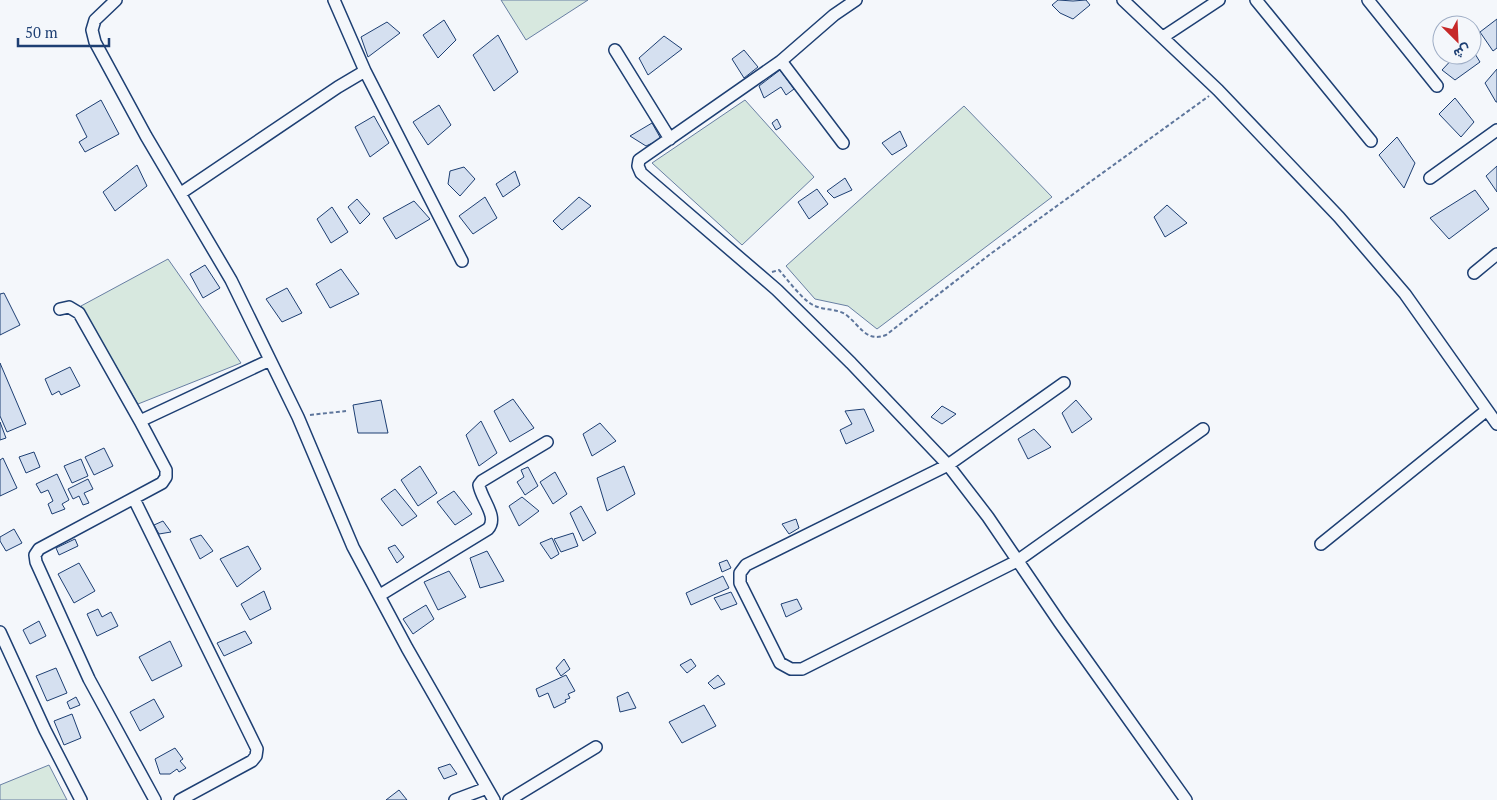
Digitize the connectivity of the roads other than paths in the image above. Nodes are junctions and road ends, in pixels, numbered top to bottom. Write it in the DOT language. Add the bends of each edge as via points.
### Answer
graph roads {
  1 [pos="116,0"];
  2 [pos="334,0"];
  3 [pos="856,0"];
  4 [pos="1123,0"];
  5 [pos="1219,0"];
  6 [pos="1256,0"];
  7 [pos="1368,0"];
  8 [pos="1163,37"];
  9 [pos="615,50"];
  10 [pos="780,61"];
  11 [pos="365,71"];
  12 [pos="1438,86"];
  13 [pos="1497,130"];
  14 [pos="670,139"];
  15 [pos="1371,141"];
  16 [pos="843,143"];
  17 [pos="1430,178"];
  18 [pos="181,194"];
  19 [pos="1497,254"];
  20 [pos="462,261"];
  21 [pos="1474,273"];
  22 [pos="60,309"];
  23 [pos="270,360"];
  24 [pos="1064,383"];
  25 [pos="1487,410"];
  26 [pos="140,421"];
  27 [pos="1497,424"];
  28 [pos="1204,429"];
  29 [pos="547,442"];
  30 [pos="948,465"];
  31 [pos="134,499"];
  32 [pos="1321,544"];
  33 [pos="1017,561"];
  34 [pos="380,595"];
  35 [pos="0,632"];
  36 [pos="596,747"];
  37 [pos="487,788"];
  38 [pos="81,800"];
  39 [pos="155,800"];
  40 [pos="180,800"];
  41 [pos="456,800"];
  42 [pos="494,800"];
  43 [pos="509,800"];
  44 [pos="1186,800"];
  1 -- 18 [label="street" via="95,20 92,30 95,42"];
  2 -- 11 [label="street"];
  3 -- 10 [label="street"];
  4 -- 8 [label="street"];
  5 -- 8 [label="street"];
  6 -- 15 [label="street"];
  7 -- 12 [label="street"];
  8 -- 25 [label="street" via="1339,217 1405,294"];
  9 -- 14 [label="street"];
  10 -- 14 [label="street"];
  10 -- 16 [label="street"];
  11 -- 18 [label="street" via="338,86"];
  11 -- 20 [label="street"];
  13 -- 17 [label="street"];
  14 -- 30 [label="street" via="639,160 641,173 776,290 851,362"];
  18 -- 23 [label="street" via="231,280"];
  19 -- 21 [label="street"];
  22 -- 26 [label="street" via="69,307 79,313"];
  23 -- 26 [label="street"];
  23 -- 34 [label="street" via="354,547"];
  24 -- 30 [label="street"];
  25 -- 27 [label="street"];
  25 -- 32 [label="street"];
  26 -- 31 [label="street" via="166,470 166,477 162,483"];
  28 -- 33 [label="street"];
  29 -- 34 [label="street" via="479,485 493,519 488,529"];
  30 -- 33 [label="street"];
  30 -- 33 [label="street" via="746,564 740,573 740,584 780,664 802,669"];
  31 -- 39 [label="street" via="39,549 35,555 89,679"];
  31 -- 40 [label="street" via="257,749 252,761"];
  33 -- 44 [label="street"];
  34 -- 37 [label="street"];
  35 -- 38 [label="street"];
  36 -- 43 [label="street"];
  37 -- 41 [label="street"];
  37 -- 42 [label="street"];
}
